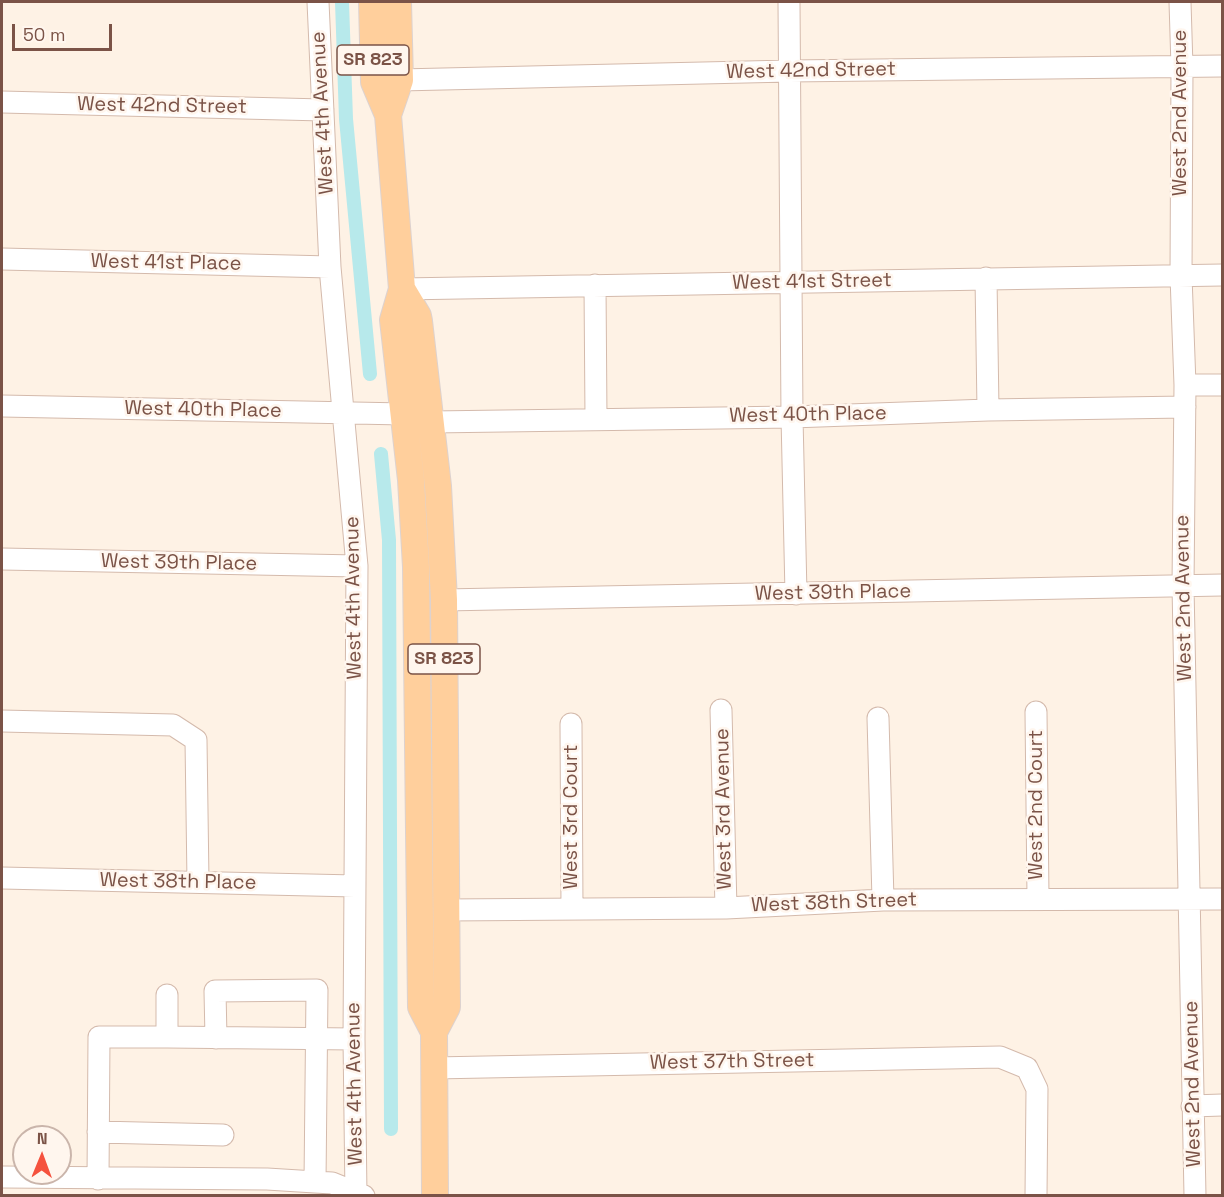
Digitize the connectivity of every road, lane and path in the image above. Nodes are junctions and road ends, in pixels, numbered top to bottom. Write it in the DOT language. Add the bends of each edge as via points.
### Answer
graph roads {
  1 [pos="318,2"];
  2 [pos="372,2"];
  3 [pos="398,2"];
  4 [pos="789,2"];
  5 [pos="1180,2"];
  6 [pos="1222,66"];
  7 [pos="1182,67"];
  8 [pos="789,71"];
  9 [pos="400,80"];
  10 [pos="2,102"];
  11 [pos="323,110"];
  12 [pos="388,115"];
  13 [pos="2,259"];
  14 [pos="330,267"];
  15 [pos="1222,275"];
  16 [pos="1181,276"];
  17 [pos="986,278"];
  18 [pos="792,282"];
  19 [pos="595,285"];
  20 [pos="402,289"];
  21 [pos="1185,385"];
  22 [pos="1222,385"];
  23 [pos="2,406"];
  24 [pos="1185,407"];
  25 [pos="988,410"];
  26 [pos="344,414"];
  27 [pos="404,414"];
  28 [pos="792,417"];
  29 [pos="596,419"];
  30 [pos="432,422"];
  31 [pos="2,559"];
  32 [pos="357,566"];
  33 [pos="1222,585"];
  34 [pos="1183,586"];
  35 [pos="796,594"];
  36 [pos="444,600"];
  37 [pos="722,710"];
  38 [pos="1036,712"];
  39 [pos="878,718"];
  40 [pos="2,722"];
  41 [pos="571,724"];
  42 [pos="2,878"];
  43 [pos="198,882"];
  44 [pos="355,886"];
  45 [pos="420,886"];
  46 [pos="1038,898"];
  47 [pos="1222,899"];
  48 [pos="883,900"];
  49 [pos="1190,900"];
  50 [pos="726,908"];
  51 [pos="572,909"];
  52 [pos="446,910"];
  53 [pos="167,995"];
  54 [pos="434,1032"];
  55 [pos="167,1037"];
  56 [pos="216,1038"];
  57 [pos="317,1039"];
  58 [pos="354,1039"];
  59 [pos="434,1068"];
  60 [pos="1222,1105"];
  61 [pos="1192,1106"];
  62 [pos="99,1132"];
  63 [pos="223,1135"];
  64 [pos="2,1177"];
  65 [pos="98,1179"];
  66 [pos="315,1182"];
  67 [pos="359,1195"];
  68 [pos="435,1196"];
  69 [pos="1036,1196"];
  70 [pos="1195,1196"];
  1 -- 11 [label="street, West 4th Avenue"];
  2 -- 12 [label="main road, SR 823" via="374,82"];
  3 -- 9 [label="main road, SR 823"];
  4 -- 8 [label="street"];
  5 -- 7 [label="street, West 2nd Avenue"];
  6 -- 7 [label="street, West 42nd Street"];
  7 -- 8 [label="street, West 42nd Street"];
  7 -- 16 [label="street, West 2nd Avenue"];
  8 -- 9 [label="street, West 42nd Street"];
  8 -- 18 [label="street"];
  9 -- 12 [label="main road, SR 823"];
  10 -- 11 [label="street, West 42nd Street"];
  11 -- 14 [label="street, West 4th Avenue"];
  12 -- 20 [label="main road, SR 823"];
  13 -- 14 [label="street, West 41st Place"];
  14 -- 26 [label="street, West 4th Avenue"];
  15 -- 16 [label="street, West 41st Street"];
  16 -- 17 [label="street, West 41st Street"];
  16 -- 21 [label="street, West 2nd Avenue"];
  17 -- 18 [label="street, West 41st Street"];
  17 -- 25 [label="street"];
  18 -- 19 [label="street, West 41st Street"];
  18 -- 28 [label="street"];
  19 -- 20 [label="street, West 41st Street"];
  19 -- 29 [label="street"];
  20 -- 27 [label="main road, SR 823" via="393,320"];
  20 -- 30 [label="main road, SR 823" via="418,316"];
  21 -- 22 [label="street"];
  21 -- 24 [label="street, West 2nd Avenue"];
  23 -- 26 [label="street, West 40th Place"];
  24 -- 25 [label="street, West 40th Place"];
  24 -- 34 [label="street, West 2nd Avenue"];
  25 -- 28 [label="street, West 40th Place"];
  26 -- 27 [label="street, West 40th Place"];
  26 -- 32 [label="street, West 4th Avenue"];
  27 -- 45 [label="main road, SR 823" via="418,607"];
  28 -- 29 [label="street, West 40th Place"];
  28 -- 35 [label="street"];
  29 -- 30 [label="street, West 40th Place"];
  30 -- 36 [label="main road, SR 823"];
  31 -- 32 [label="street, West 39th Place"];
  32 -- 44 [label="street, West 4th Avenue"];
  33 -- 34 [label="street, West 39th Place"];
  34 -- 35 [label="street, West 39th Place"];
  34 -- 49 [label="street, West 2nd Avenue"];
  35 -- 36 [label="street, West 39th Place"];
  36 -- 52 [label="main road, SR 823"];
  37 -- 50 [label="street, West 3rd Avenue"];
  38 -- 46 [label="street, West 2nd Court"];
  39 -- 48 [label="street"];
  40 -- 43 [label="street" via="173,725 196,740"];
  41 -- 51 [label="street, West 3rd Court"];
  42 -- 43 [label="street, West 38th Place"];
  43 -- 44 [label="street, West 38th Place"];
  44 -- 58 [label="street, West 4th Avenue"];
  45 -- 52 [label="main road" via="428,901"];
  45 -- 54 [label="main road, SR 823" via="421,1007"];
  46 -- 48 [label="street, West 38th Street"];
  46 -- 49 [label="street, West 38th Street"];
  47 -- 49 [label="street, West 38th Street"];
  48 -- 50 [label="street, West 38th Street"];
  49 -- 61 [label="street, West 2nd Avenue"];
  50 -- 51 [label="street, West 38th Street"];
  51 -- 52 [label="street, West 38th Street"];
  52 -- 54 [label="main road, SR 823" via="447,1006"];
  53 -- 55 [label="street"];
  54 -- 59 [label="main road, SR 823"];
  55 -- 56 [label="street"];
  55 -- 62 [label="street" via="99,1037"];
  56 -- 57 [label="street"];
  56 -- 57 [label="street" via="215,991 316,990"];
  57 -- 58 [label="street"];
  57 -- 66 [label="street"];
  58 -- 67 [label="street, West 4th Avenue"];
  59 -- 68 [label="main road, SR 823"];
  59 -- 69 [label="street, West 37th Street" via="1000,1057 1027,1068 1037,1089"];
  60 -- 61 [label="street"];
  61 -- 70 [label="street, West 2nd Avenue"];
  62 -- 63 [label="street"];
  62 -- 65 [label="street"];
  64 -- 65 [label="street"];
  65 -- 66 [label="street"];
  66 -- 67 [label="street" via="332,1183"];
}
